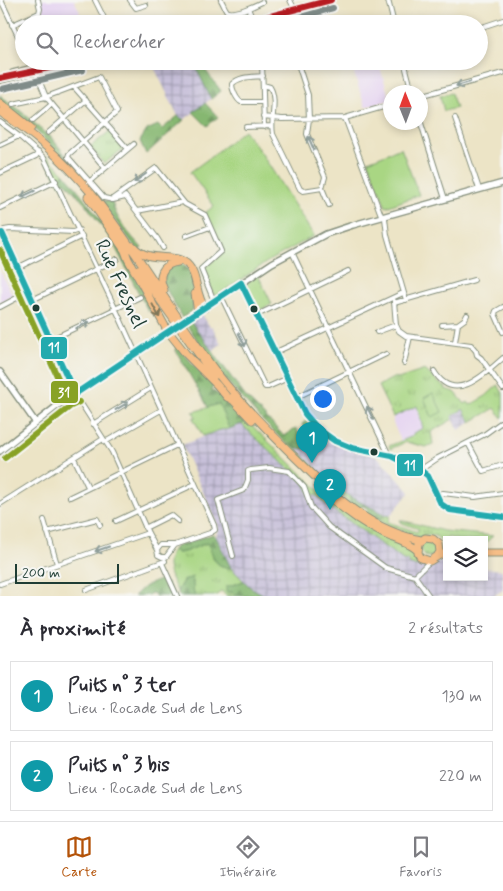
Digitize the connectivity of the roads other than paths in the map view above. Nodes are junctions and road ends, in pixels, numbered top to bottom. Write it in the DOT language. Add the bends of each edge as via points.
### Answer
graph roads {
  1 [pos="1,0"];
  2 [pos="38,0"];
  3 [pos="94,0"];
  4 [pos="130,0"];
  5 [pos="221,0"];
  6 [pos="290,0"];
  7 [pos="317,0"];
  8 [pos="331,0"];
  9 [pos="388,0"];
  10 [pos="262,2"];
  11 [pos="146,5"];
  12 [pos="292,6"];
  13 [pos="248,8"];
  14 [pos="34,15"];
  15 [pos="102,15"];
  16 [pos="252,15"];
  17 [pos="268,15"];
  18 [pos="274,15"];
  19 [pos="392,15"];
  20 [pos="503,20"];
  21 [pos="15,24"];
  22 [pos="12,25"];
  23 [pos="488,25"];
  24 [pos="15,31"];
  25 [pos="33,70"];
  26 [pos="264,70"];
  27 [pos="300,70"];
  28 [pos="406,70"];
  29 [pos="503,72"];
  30 [pos="263,76"];
  31 [pos="0,78"];
  32 [pos="263,85"];
  33 [pos="410,85"];
  34 [pos="74,86"];
  35 [pos="428,94"];
  36 [pos="46,97"];
  37 [pos="86,100"];
  38 [pos="263,102"];
  39 [pos="0,103"];
  40 [pos="13,104"];
  41 [pos="52,104"];
  42 [pos="383,107"];
  43 [pos="0,112"];
  44 [pos="263,117"];
  45 [pos="0,118"];
  46 [pos="272,118"];
  47 [pos="345,118"];
  48 [pos="455,118"];
  49 [pos="64,119"];
  50 [pos="309,119"];
  51 [pos="33,120"];
  52 [pos="0,122"];
  53 [pos="105,122"];
  54 [pos="272,126"];
  55 [pos="246,127"];
  56 [pos="264,127"];
  57 [pos="423,130"];
  58 [pos="48,133"];
  59 [pos="19,136"];
  60 [pos="83,143"];
  61 [pos="134,144"];
  62 [pos="0,145"];
  63 [pos="49,148"];
  64 [pos="128,149"];
  65 [pos="38,152"];
  66 [pos="104,168"];
  67 [pos="0,173"];
  68 [pos="56,181"];
  69 [pos="89,182"];
  70 [pos="503,183"];
  71 [pos="322,188"];
  72 [pos="479,189"];
  73 [pos="122,192"];
  74 [pos="125,197"];
  75 [pos="179,197"];
  76 [pos="445,199"];
  77 [pos="111,200"];
  78 [pos="183,202"];
  79 [pos="177,203"];
  80 [pos="329,205"];
  81 [pos="0,208"];
  82 [pos="145,210"];
  83 [pos="137,212"];
  84 [pos="383,216"];
  85 [pos="143,219"];
  86 [pos="210,227"];
  87 [pos="79,230"];
  88 [pos="1,231"];
  89 [pos="119,231"];
  90 [pos="82,236"];
  91 [pos="186,236"];
  92 [pos="6,245"];
  93 [pos="0,248"];
  94 [pos="124,248"];
  95 [pos="163,248"];
  96 [pos="292,252"];
  97 [pos="118,259"];
  98 [pos="181,261"];
  99 [pos="17,268"];
  100 [pos="97,269"];
  101 [pos="348,271"];
  102 [pos="474,280"];
  103 [pos="241,283"];
  104 [pos="196,288"];
  105 [pos="310,289"];
  106 [pos="28,292"];
  107 [pos="404,293"];
  108 [pos="221,296"];
  109 [pos="140,297"];
  110 [pos="392,298"];
  111 [pos="32,300"];
  112 [pos="406,300"];
  113 [pos="214,302"];
  114 [pos="394,303"];
  115 [pos="170,304"];
  116 [pos="0,307"];
  117 [pos="503,307"];
  118 [pos="205,308"];
  119 [pos="116,310"];
  120 [pos="198,312"];
  121 [pos="257,315"];
  122 [pos="467,315"];
  123 [pos="458,324"];
  124 [pos="396,325"];
  125 [pos="442,325"];
  126 [pos="329,327"];
  127 [pos="170,331"];
  128 [pos="377,332"];
  129 [pos="503,332"];
  130 [pos="410,337"];
  131 [pos="50,340"];
  132 [pos="456,342"];
  133 [pos="276,352"];
  134 [pos="136,354"];
  135 [pos="386,354"];
  136 [pos="503,358"];
  137 [pos="404,363"];
  138 [pos="490,370"];
  139 [pos="350,371"];
  140 [pos="434,371"];
  141 [pos="0,372"];
  142 [pos="288,378"];
  143 [pos="151,388"];
  144 [pos="503,389"];
  145 [pos="75,394"];
  146 [pos="298,397"];
  147 [pos="235,399"];
  148 [pos="161,410"];
  149 [pos="503,421"];
  150 [pos="36,424"];
  151 [pos="93,424"];
  152 [pos="104,441"];
  153 [pos="468,443"];
  154 [pos="177,445"];
  155 [pos="0,451"];
  156 [pos="389,455"];
  157 [pos="74,458"];
  158 [pos="503,466"];
  159 [pos="420,470"];
  160 [pos="120,471"];
  161 [pos="195,484"];
  162 [pos="88,487"];
  163 [pos="503,493"];
  164 [pos="437,495"];
  165 [pos="70,497"];
  166 [pos="0,504"];
  167 [pos="138,510"];
  168 [pos="503,517"];
  169 [pos="44,520"];
  170 [pos="116,521"];
  171 [pos="178,521"];
  172 [pos="100,525"];
  173 [pos="145,528"];
  174 [pos="47,532"];
  175 [pos="148,533"];
  176 [pos="151,540"];
  177 [pos="421,540"];
  178 [pos="439,544"];
  179 [pos="164,545"];
  180 [pos="175,545"];
  181 [pos="443,546"];
  182 [pos="157,550"];
  183 [pos="417,550"];
  184 [pos="488,553"];
  185 [pos="503,553"];
  186 [pos="168,554"];
  187 [pos="443,554"];
  188 [pos="438,555"];
  189 [pos="160,556"];
  190 [pos="233,556"];
  191 [pos="421,558"];
  192 [pos="488,558"];
  193 [pos="503,558"];
  194 [pos="430,560"];
  195 [pos="164,562"];
  196 [pos="57,564"];
  197 [pos="421,570"];
  198 [pos="415,576"];
  199 [pos="0,584"];
  200 [pos="86,590"];
  201 [pos="177,596"];
  202 [pos="429,596"];
  1 -- 22 [label="street"];
  2 -- 14 [label="street" via="40,9"];
  3 -- 15 [label="street"];
  4 -- 11 [label="street" via="137,9"];
  5 -- 13 [label="street" via="228,12"];
  6 -- 12 [label="street"];
  7 -- 12 [label="main road"];
  8 -- 18 [label="main road"];
  9 -- 19 [label="street"];
  10 -- 13 [label="street"];
  12 -- 17 [label="main road"];
  13 -- 16 [label="street"];
  20 -- 23 [label="street"];
  21 -- 22 [label="street"];
  22 -- 24 [label="street"];
  25 -- 31 [label="main road"];
  25 -- 36 [label="street"];
  26 -- 30 [label="street"];
  27 -- 50 [label="street" via="308,95"];
  28 -- 33 [label="street"];
  29 -- 35 [label="street, one-way"];
  30 -- 32 [label="street"];
  30 -- 38 [label="street" via="242,78 232,84 238,101"];
  32 -- 38 [label="street"];
  32 -- 46 [label="street" via="273,92"];
  34 -- 36 [label="street"];
  34 -- 37 [label="street"];
  34 -- 53 [label="street" via="99,77 117,112"];
  36 -- 40 [label="street"];
  36 -- 41 [label="street"];
  37 -- 49 [label="street"];
  37 -- 53 [label="street"];
  38 -- 44 [label="street"];
  39 -- 63 [label="highway"];
  41 -- 49 [label="street"];
  41 -- 51 [label="street"];
  42 -- 47 [label="street"];
  43 -- 63 [label="highway"];
  44 -- 46 [label="street"];
  44 -- 56 [label="street"];
  45 -- 94 [label="highway" via="37,144 71,176"];
  46 -- 50 [label="street"];
  46 -- 54 [label="street"];
  47 -- 50 [label="street"];
  47 -- 84 [label="street"];
  48 -- 72 [label="street"];
  49 -- 58 [label="street"];
  49 -- 60 [label="street"];
  71 -- 50 [label="street, one-way" via="325,178 307,134"];
  52 -- 59 [label="street, Rue Fresnel"];
  53 -- 60 [label="street"];
  53 -- 64 [label="street"];
  54 -- 56 [label="street"];
  54 -- 71 [label="street" via="277,144 300,189"];
  55 -- 56 [label="street"];
  57 -- 76 [label="street"];
  59 -- 62 [label="street"];
  59 -- 65 [label="street, Rue Fresnel"];
  60 -- 66 [label="street"];
  60 -- 69 [label="street" via="68,156"];
  61 -- 64 [label="street"];
  63 -- 89 [label="highway" via="80,179"];
  64 -- 66 [label="street"];
  65 -- 67 [label="street" via="36,156"];
  65 -- 68 [label="street, Rue Fresnel"];
  66 -- 69 [label="street"];
  68 -- 81 [label="street, one-way"];
  68 -- 87 [label="street, Rue Fresnel"];
  69 -- 77 [label="street" via="104,198"];
  70 -- 72 [label="street"];
  71 -- 80 [label="street"];
  72 -- 76 [label="street"];
  73 -- 74 [label="street"];
  75 -- 73 [label="street, one-way" via="156,168"];
  73 -- 77 [label="street"];
  74 -- 77 [label="street"];
  74 -- 83 [label="street"];
  75 -- 78 [label="street"];
  75 -- 79 [label="street"];
  76 -- 84 [label="street"];
  78 -- 79 [label="street"];
  78 -- 86 [label="street" via="203,214"];
  79 -- 82 [label="street"];
  82 -- 83 [label="street"];
  82 -- 85 [label="street"];
  83 -- 85 [label="street"];
  84 -- 96 [label="street" via="326,234"];
  84 -- 107 [label="street"];
  85 -- 95 [label="street"];
  86 -- 91 [label="street"];
  86 -- 113 [label="street" via="221,251 201,272"];
  87 -- 88 [label="street"];
  87 -- 90 [label="street, Rue Fresnel"];
  88 -- 92 [label="street"];
  89 -- 98 [label="highway" via="144,255"];
  89 -- 115 [label="highway"];
  90 -- 99 [label="street"];
  90 -- 100 [label="street, Rue Fresnel"];
  92 -- 93 [label="street"];
  92 -- 99 [label="street"];
  94 -- 127 [label="highway, one-way"];
  94 -- 147 [label="highway" via="183,334"];
  96 -- 103 [label="street"];
  96 -- 105 [label="street"];
  97 -- 100 [label="street"];
  98 -- 104 [label="highway" via="192,270"];
  98 -- 115 [label="highway" via="166,266 161,274 161,283"];
  99 -- 106 [label="street"];
  100 -- 111 [label="street"];
  100 -- 119 [label="street, Rue Fresnel"];
  101 -- 105 [label="street"];
  102 -- 112 [label="street"];
  103 -- 108 [label="street"];
  103 -- 121 [label="street"];
  104 -- 118 [label="highway"];
  104 -- 120 [label="highway"];
  105 -- 121 [label="street"];
  105 -- 126 [label="street"];
  106 -- 111 [label="street"];
  106 -- 116 [label="street"];
  107 -- 110 [label="street"];
  107 -- 112 [label="street"];
  108 -- 113 [label="street"];
  108 -- 142 [label="street, one-way" via="264,386"];
  109 -- 119 [label="street"];
  110 -- 114 [label="street"];
  110 -- 126 [label="street"];
  111 -- 131 [label="street"];
  112 -- 114 [label="street"];
  113 -- 118 [label="street"];
  114 -- 124 [label="street"];
  115 -- 147 [label="highway"];
  117 -- 129 [label="street" via="495,314"];
  118 -- 120 [label="street"];
  131 -- 119 [label="street, one-way"];
  119 -- 134 [label="street, Rue Fresnel"];
  120 -- 127 [label="street, bridge"];
  121 -- 133 [label="street"];
  122 -- 123 [label="street"];
  123 -- 125 [label="street"];
  123 -- 132 [label="street"];
  124 -- 128 [label="street"];
  124 -- 130 [label="street" via="402,334"];
  126 -- 133 [label="street"];
  126 -- 139 [label="street"];
  127 -- 134 [label="street"];
  127 -- 147 [label="highway" via="186,354 227,397"];
  130 -- 132 [label="street"];
  130 -- 137 [label="street"];
  131 -- 145 [label="street"];
  132 -- 138 [label="street" via="471,345"];
  133 -- 142 [label="street"];
  134 -- 143 [label="street, Rue Fresnel"];
  134 -- 145 [label="street"];
  135 -- 139 [label="street"];
  136 -- 138 [label="street"];
  138 -- 140 [label="street" via="470,384 456,387 440,380"];
  138 -- 144 [label="street"];
  139 -- 146 [label="street"];
  156 -- 139 [label="street, one-way"];
  141 -- 150 [label="street"];
  142 -- 146 [label="street"];
  143 -- 148 [label="street, Rue Fresnel"];
  151 -- 143 [label="street, one-way"];
  145 -- 150 [label="street"];
  145 -- 151 [label="street"];
  146 -- 156 [label="street" via="310,419 329,438 352,448"];
  147 -- 177 [label="highway" via="348,505 392,532"];
  147 -- 183 [label="highway" via="330,498 370,527"];
  148 -- 152 [label="street"];
  148 -- 154 [label="street, Rue Fresnel"];
  149 -- 153 [label="street"];
  150 -- 155 [label="street"];
  151 -- 152 [label="street"];
  152 -- 157 [label="street"];
  152 -- 160 [label="street"];
  153 -- 158 [label="street" via="483,470"];
  153 -- 159 [label="street"];
  154 -- 160 [label="street"];
  154 -- 161 [label="street, Rue Fresnel"];
  156 -- 159 [label="street"];
  157 -- 162 [label="street"];
  157 -- 166 [label="street"];
  159 -- 164 [label="street" via="428,476"];
  160 -- 162 [label="street"];
  160 -- 167 [label="street"];
  161 -- 167 [label="street"];
  161 -- 180 [label="street, Rue Fresnel" via="215,530"];
  162 -- 165 [label="street"];
  163 -- 164 [label="street" via="475,496 443,492"];
  164 -- 168 [label="street" via="441,504 450,510"];
  167 -- 170 [label="street"];
  167 -- 173 [label="street"];
  169 -- 174 [label="street"];
  171 -- 173 [label="street" via="171,516"];
  172 -- 174 [label="street" via="98,520"];
  173 -- 175 [label="street"];
  174 -- 196 [label="street"];
  175 -- 176 [label="street"];
  175 -- 196 [label="street, one-way"];
  176 -- 179 [label="street"];
  176 -- 182 [label="street"];
  177 -- 178 [label="highway" via="433,538"];
  177 -- 183 [label="highway"];
  178 -- 181 [label="highway"];
  178 -- 188 [label="highway"];
  179 -- 180 [label="street"];
  179 -- 182 [label="street"];
  179 -- 186 [label="street" via="169,549"];
  180 -- 186 [label="street"];
  182 -- 189 [label="street"];
  183 -- 191 [label="highway"];
  184 -- 185 [label="highway"];
  186 -- 189 [label="street"];
  186 -- 195 [label="street"];
  187 -- 188 [label="highway"];
  188 -- 194 [label="highway"];
  189 -- 195 [label="street"];
  190 -- 198 [label="street" via="218,500 244,490 251,470 287,470 306,490 311,506 329,527 386,568"];
  191 -- 194 [label="highway"];
  191 -- 197 [label="street"];
  192 -- 193 [label="highway"];
  194 -- 197 [label="street"];
  195 -- 200 [label="street"];
  195 -- 201 [label="street"];
  196 -- 199 [label="street"];
  197 -- 198 [label="street"];
  198 -- 202 [label="street"];
}
